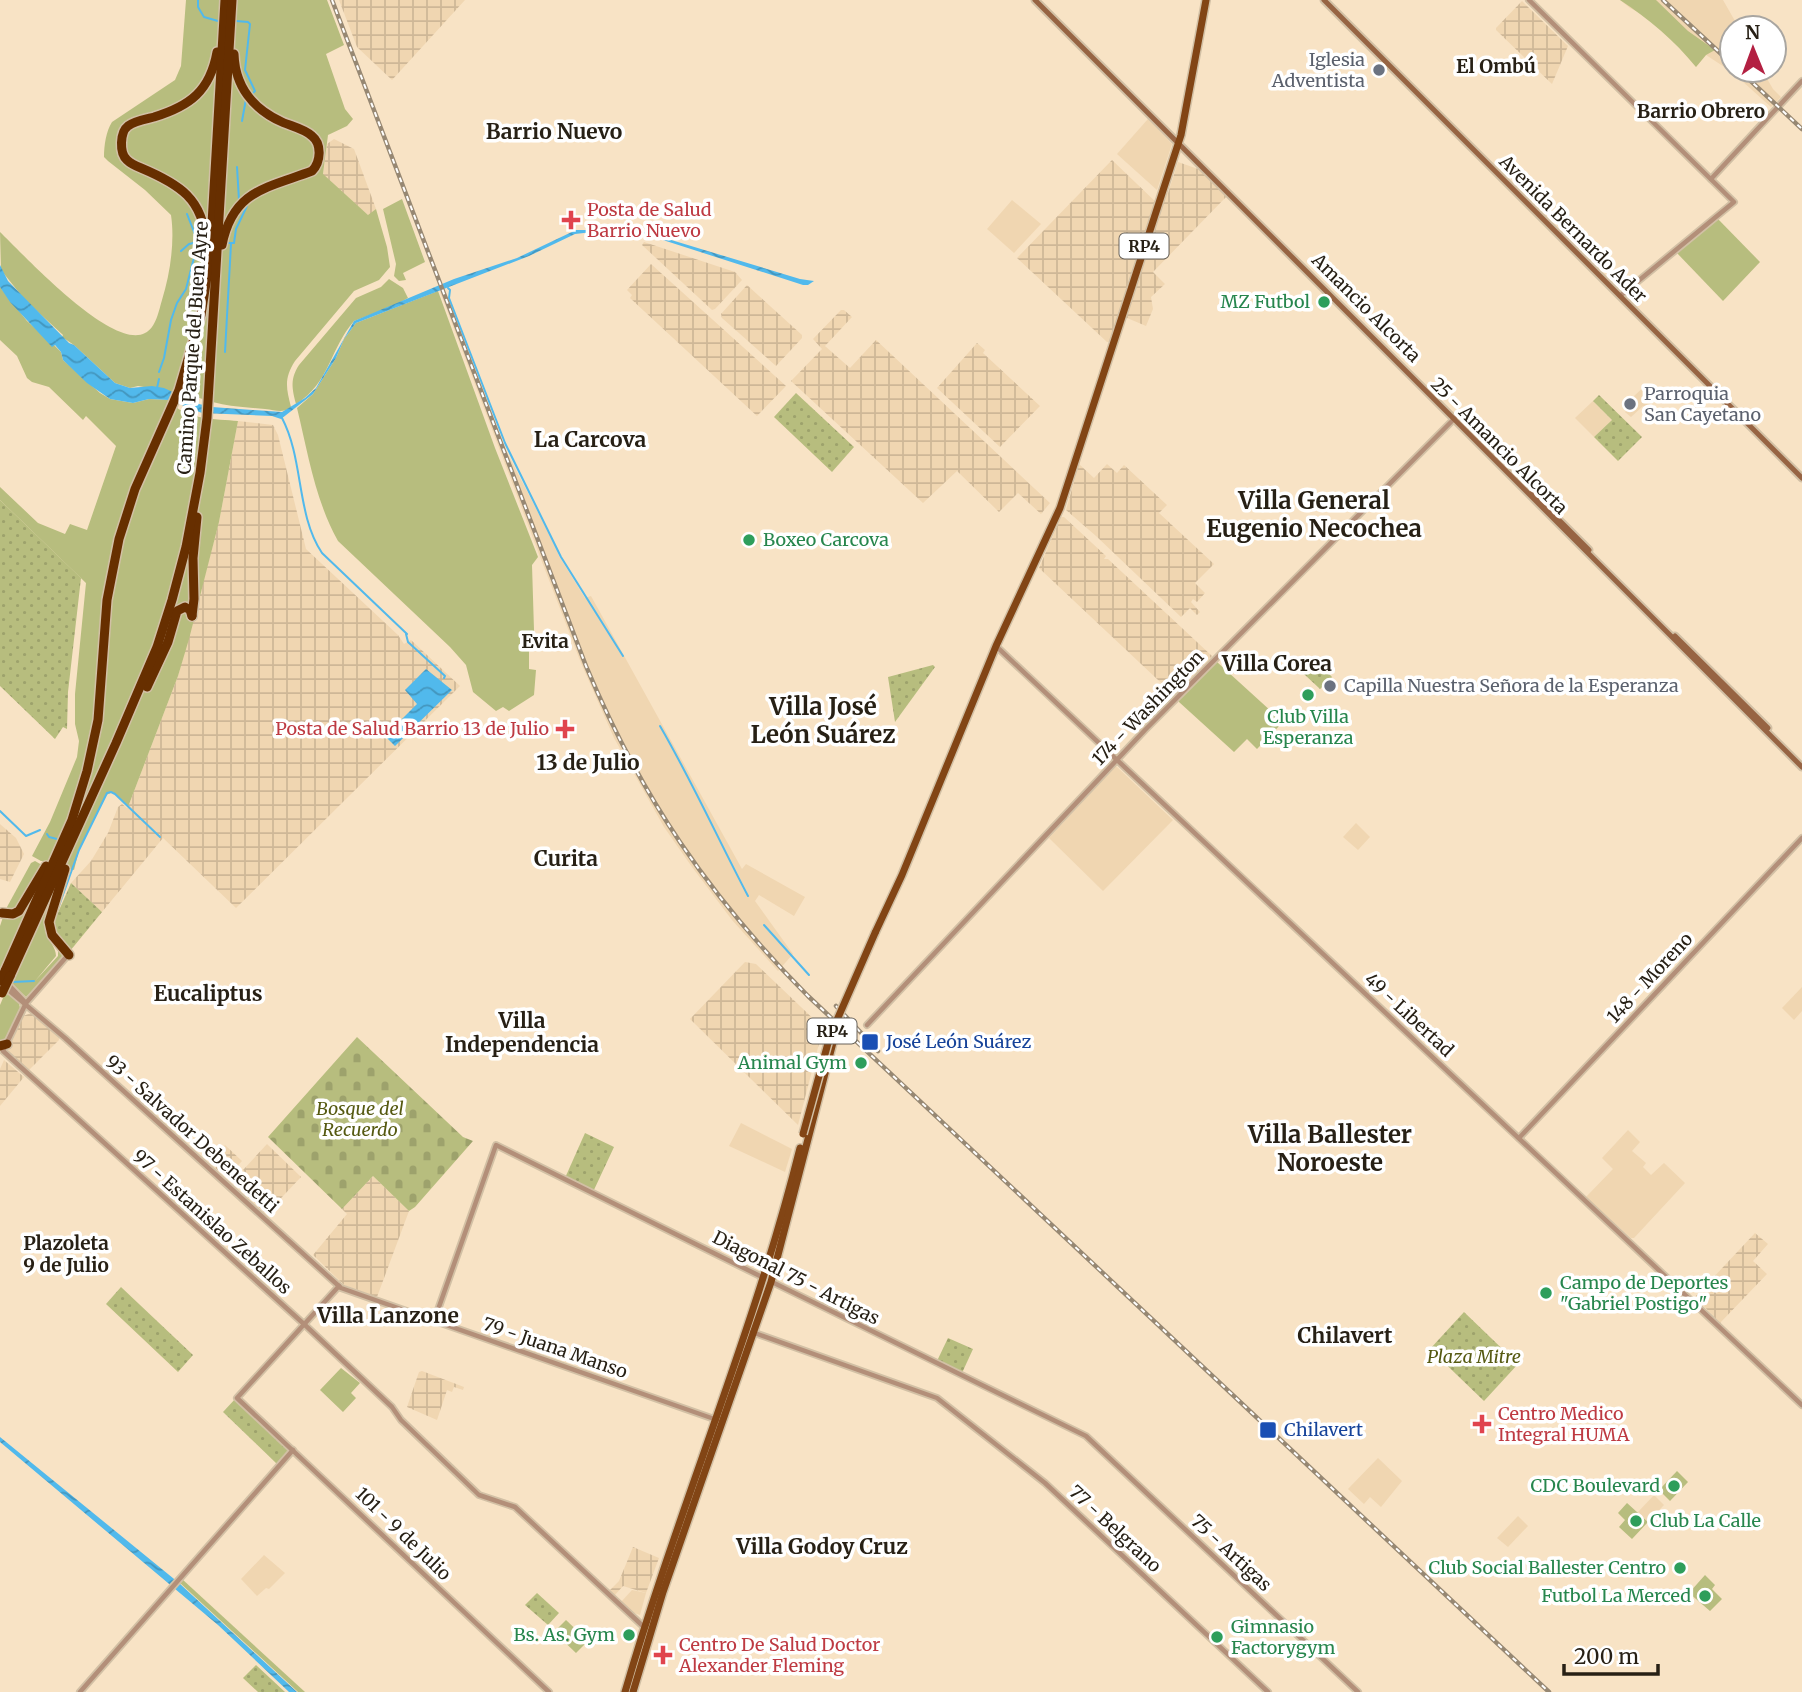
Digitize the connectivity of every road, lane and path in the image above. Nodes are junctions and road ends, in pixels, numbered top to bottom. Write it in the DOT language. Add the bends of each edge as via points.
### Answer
graph roads {
  1 [pos="225,0"];
  2 [pos="232,0"];
  3 [pos="1037,0"];
  4 [pos="1204,0"];
  5 [pos="1324,0"];
  6 [pos="1529,0"];
  7 [pos="228,13"];
  8 [pos="1802,81"];
  9 [pos="1178,141"];
  10 [pos="1711,179"];
  11 [pos="211,283"];
  12 [pos="1620,296"];
  13 [pos="1455,419"];
  14 [pos="202,463"];
  15 [pos="1802,478"];
  16 [pos="996,646"];
  17 [pos="122,730"];
  18 [pos="1117,760"];
  19 [pos="1802,765"];
  20 [pos="73,828"];
  21 [pos="1802,838"];
  22 [pos="2,913"];
  23 [pos="69,955"];
  24 [pos="2,982"];
  25 [pos="26,1003"];
  26 [pos="867,1025"];
  27 [pos="2,1048"];
  28 [pos="806,1134"];
  29 [pos="1519,1138"];
  30 [pos="790,1187"];
  31 [pos="781,1202"];
  32 [pos="767,1280"];
  33 [pos="339,1286"];
  34 [pos="434,1321"];
  35 [pos="305,1325"];
  36 [pos="750,1331"];
  37 [pos="1802,1405"];
  38 [pos="719,1421"];
  39 [pos="1083,1435"];
  40 [pos="293,1450"];
  41 [pos="644,1627"];
  42 [pos="650,1635"];
  43 [pos="80,1692"];
  44 [pos="549,1692"];
  45 [pos="625,1692"];
  46 [pos="633,1692"];
  47 [pos="1268,1692"];
  48 [pos="1358,1692"];
  1 -- 7 [label="highway, Camino Parque del Buen Ayre"];
  2 -- 7 [label="highway, Camino Parque del Buen Ayre"];
  3 -- 9 [label="main road, 25 - Amancio Alcorta"];
  4 -- 9 [label="main road, RP4"];
  5 -- 12 [label="main road, Avenida Bernardo Ader"];
  6 -- 10 [label="street"];
  7 -- 11 [label="highway, Camino Parque del Buen Ayre"];
  7 -- 11 [label="highway" via="203,88 179,108 129,125 122,142 126,160 176,184 196,207 204,226"];
  7 -- 11 [label="highway" via="235,69 245,93 267,114 313,136 319,149 315,169 264,187 236,209"];
  8 -- 10 [label="street"];
  9 -- 13 [label="main road, 25 - Amancio Alcorta"];
  9 -- 16 [label="main road, RP4" via="1062,505"];
  10 -- 12 [label="street" via="1734,202"];
  11 -- 14 [label="highway, Camino Parque del Buen Ayre"];
  11 -- 20 [label="highway, Camino Parque del Buen Ayre" via="179,390 135,489 117,547 107,600 98,720"];
  12 -- 15 [label="main road, Avenida Bernardo Ader"];
  13 -- 18 [label="street, 174 - Washington"];
  13 -- 19 [label="main road"];
  14 -- 17 [label="highway, Camino Parque del Buen Ayre" via="172,600"];
  14 -- 17 [label="highway" via="192,616 185,607 177,611 165,649"];
  16 -- 18 [label="street, 49 - Libertad"];
  16 -- 28 [label="main road, RP4, bridge" via="830,1036"];
  17 -- 20 [label="highway, Camino Parque del Buen Ayre"];
  18 -- 26 [label="street, 174 - Washington"];
  18 -- 29 [label="street, 49 - Libertad"];
  20 -- 22 [label="highway" via="19,911"];
  20 -- 23 [label="highway" via="50,917 52,935"];
  20 -- 24 [label="highway, Camino Parque del Buen Ayre"];
  21 -- 29 [label="street, 148 - Moreno"];
  23 -- 25 [label="street"];
  24 -- 25 [label="street, 93 - Salvador Debenedetti"];
  25 -- 27 [label="street"];
  25 -- 33 [label="street, 93 - Salvador Debenedetti"];
  27 -- 35 [label="street, 97 - Estanislao Zeballos"];
  28 -- 30 [label="main road, RP4"];
  28 -- 32 [label="main road, RP4"];
  29 -- 37 [label="street, 49 - Libertad"];
  30 -- 31 [label="main road"];
  30 -- 32 [label="main road, RP4"];
  32 -- 34 [label="street, Diagonal 75 - Artigas" via="496,1145"];
  32 -- 36 [label="main road, RP4"];
  32 -- 39 [label="street, Diagonal 75 - Artigas"];
  33 -- 34 [label="street, 79 - Juana Manso"];
  33 -- 35 [label="street"];
  34 -- 38 [label="street, 79 - Juana Manso"];
  35 -- 40 [label="street, 101 - 9 de Julio" via="237,1398"];
  35 -- 41 [label="street, 97 - Estanislao Zeballos" via="479,1495 514,1507"];
  36 -- 38 [label="main road, RP4"];
  36 -- 47 [label="street, 77 - Belgrano" via="934,1396 1045,1483"];
  38 -- 41 [label="main road, RP4"];
  38 -- 42 [label="main road, RP4"];
  39 -- 48 [label="street, 75 - Artigas"];
  40 -- 43 [label="street"];
  40 -- 44 [label="street, 101 - 9 de Julio"];
  41 -- 42 [label="street, 97 - Estanislao Zeballos"];
  41 -- 45 [label="main road, RP4"];
  42 -- 46 [label="main road, RP4"];
}
